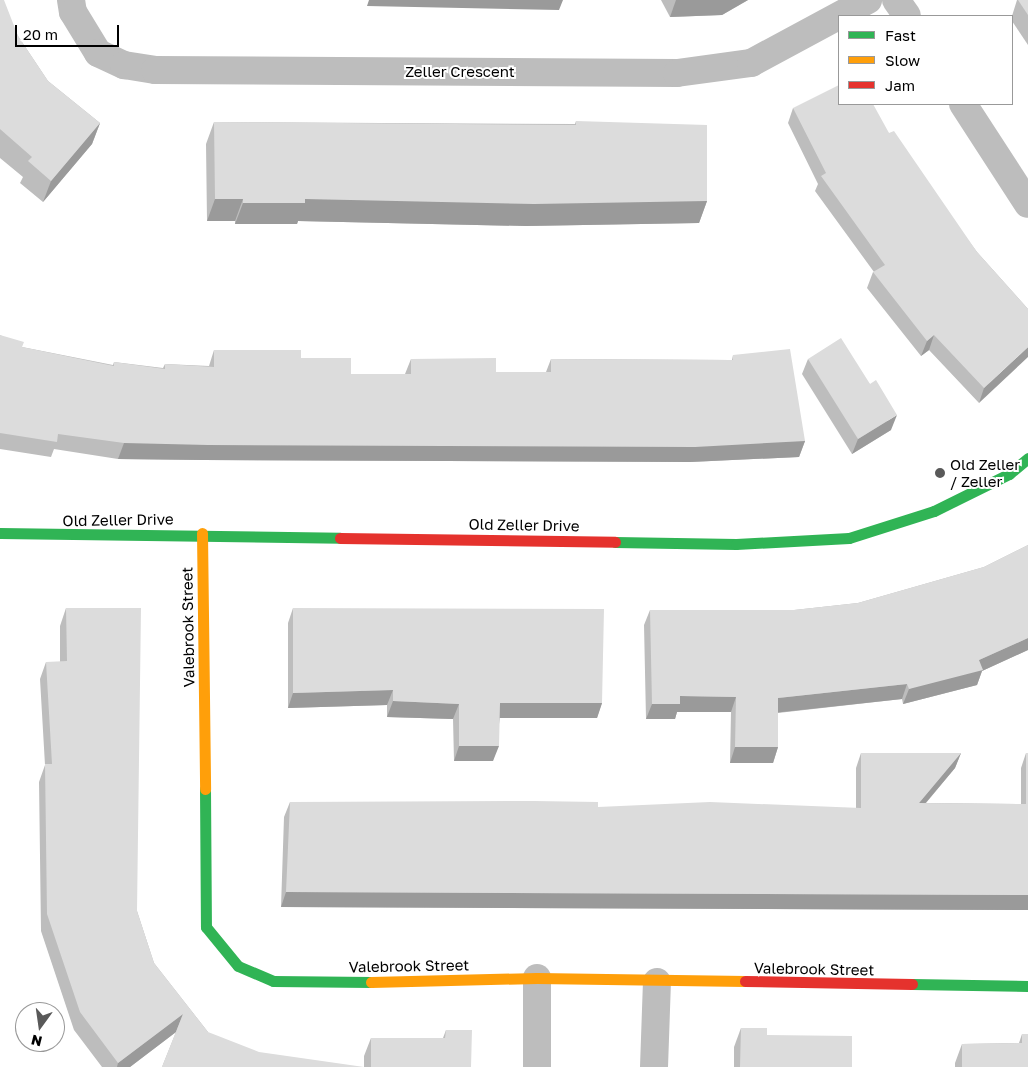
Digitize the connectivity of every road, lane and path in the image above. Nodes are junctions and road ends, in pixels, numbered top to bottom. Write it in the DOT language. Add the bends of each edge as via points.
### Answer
graph roads {
  1 [pos="71,0"];
  2 [pos="868,0"];
  3 [pos="896,0"];
  4 [pos="840,15"];
  5 [pos="906,15"];
  6 [pos="838,16"];
  7 [pos="964,105"];
  8 [pos="1028,204"];
  9 [pos="1028,458"];
  10 [pos="0,533"];
  11 [pos="202,533"];
  12 [pos="537,978"];
  13 [pos="656,982"];
  14 [pos="1028,986"];
  15 [pos="537,1067"];
  16 [pos="654,1067"];
  1 -- 6 [label="street, Zeller Crescent" via="73,12 98,53 124,65 155,70 717,71 751,63"];
  2 -- 4 [label="street, Zeller Crescent"];
  3 -- 5 [label="street"];
  7 -- 8 [label="street"];
  9 -- 11 [label="street, Old Zeller Drive" via="1009,474 934,510 849,538 736,544"];
  10 -- 11 [label="street, Old Zeller Drive" via="65,536"];
  11 -- 12 [label="street, Valebrook Street" via="206,927 216,944 238,966 273,981"];
  12 -- 13 [label="street, Valebrook Street"];
  12 -- 15 [label="street"];
  13 -- 14 [label="street, Valebrook Street"];
  13 -- 16 [label="street"];
}
